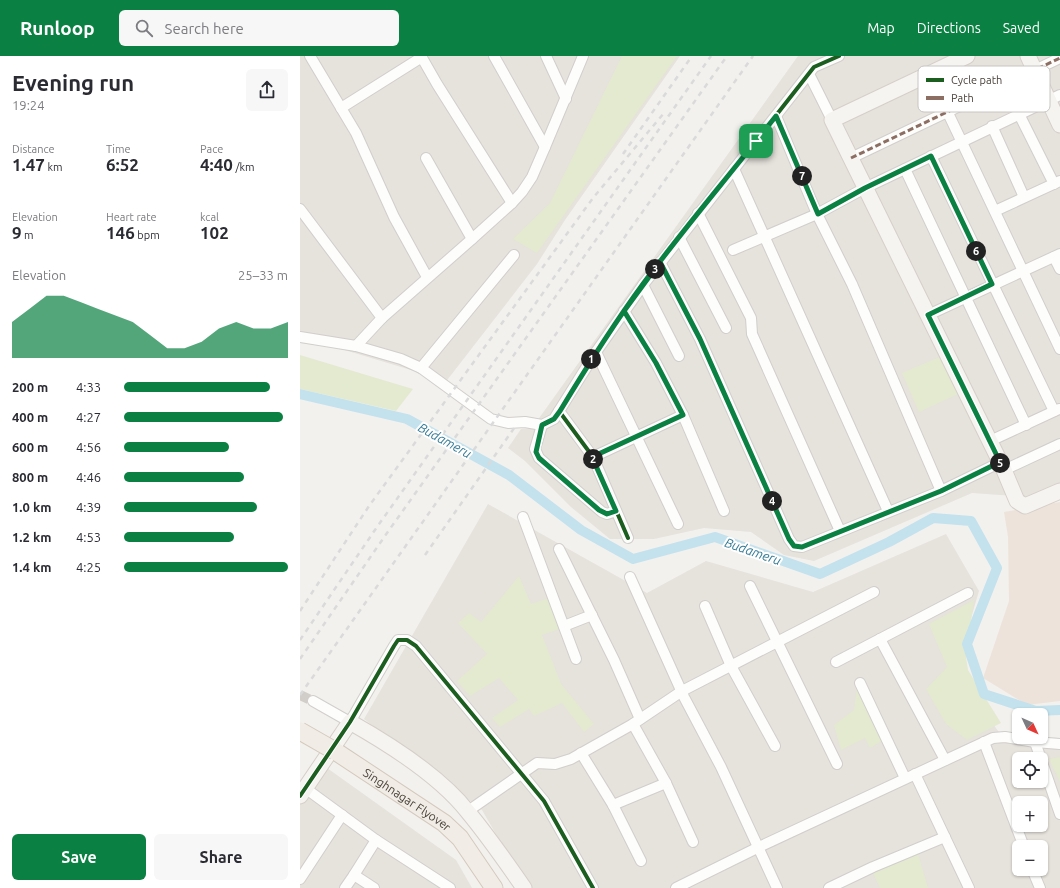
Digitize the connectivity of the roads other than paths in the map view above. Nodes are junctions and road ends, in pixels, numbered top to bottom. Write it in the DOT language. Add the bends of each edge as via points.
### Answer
graph roads {
  1 [pos="310,56"];
  2 [pos="422,56"];
  3 [pos="546,56"];
  4 [pos="583,56"];
  5 [pos="839,56"];
  6 [pos="967,56"];
  7 [pos="1028,56"];
  8 [pos="498,57"];
  9 [pos="1060,58"];
  10 [pos="949,60"];
  11 [pos="940,66"];
  12 [pos="1032,66"];
  13 [pos="1043,66"];
  14 [pos="809,74"];
  15 [pos="918,78"];
  16 [pos="1054,97"];
  17 [pos="566,99"];
  18 [pos="341,108"];
  19 [pos="946,112"];
  20 [pos="948,112"];
  21 [pos="1023,112"];
  22 [pos="1019,114"];
  23 [pos="776,116"];
  24 [pos="832,120"];
  25 [pos="1060,125"];
  26 [pos="992,126"];
  27 [pos="962,141"];
  28 [pos="546,147"];
  29 [pos="931,156"];
  30 [pos="426,158"];
  31 [pos="851,158"];
  32 [pos="905,168"];
  33 [pos="734,169"];
  34 [pos="1057,183"];
  35 [pos="865,188"];
  36 [pos="1024,197"];
  37 [pos="512,203"];
  38 [pos="300,209"];
  39 [pos="994,211"];
  40 [pos="698,213"];
  41 [pos="818,214"];
  42 [pos="679,236"];
  43 [pos="763,237"];
  44 [pos="472,239"];
  45 [pos="733,250"];
  46 [pos="514,255"];
  47 [pos="1057,255"];
  48 [pos="660,262"];
  49 [pos="1060,269"];
  50 [pos="1023,270"];
  51 [pos="427,277"];
  52 [pos="992,284"];
  53 [pos="643,285"];
  54 [pos="965,297"];
  55 [pos="624,311"];
  56 [pos="928,315"];
  57 [pos="382,318"];
  58 [pos="726,328"];
  59 [pos="300,337"];
  60 [pos="356,346"];
  61 [pos="1060,349"];
  62 [pos="596,352"];
  63 [pos="679,356"];
  64 [pos="421,368"];
  65 [pos="1057,410"];
  66 [pos="560,411"];
  67 [pos="683,415"];
  68 [pos="542,425"];
  69 [pos="1026,425"];
  70 [pos="637,436"];
  71 [pos="990,441"];
  72 [pos="1060,444"];
  73 [pos="592,457"];
  74 [pos="1002,466"];
  75 [pos="941,491"];
  76 [pos="1060,491"];
  77 [pos="616,511"];
  78 [pos="724,511"];
  79 [pos="888,512"];
  80 [pos="522,517"];
  81 [pos="678,524"];
  82 [pos="840,531"];
  83 [pos="628,538"];
  84 [pos="559,549"];
  85 [pos="630,577"];
  86 [pos="750,586"];
  87 [pos="874,592"];
  88 [pos="968,593"];
  89 [pos="705,606"];
  90 [pos="592,615"];
  91 [pos="564,626"];
  92 [pos="880,639"];
  93 [pos="778,642"];
  94 [pos="576,659"];
  95 [pos="836,662"];
  96 [pos="731,666"];
  97 [pos="860,682"];
  98 [pos="682,691"];
  99 [pos="313,701"];
  100 [pos="350,722"];
  101 [pos="637,722"];
  102 [pos="300,731"];
  103 [pos="1012,738"];
  104 [pos="984,742"];
  105 [pos="1048,743"];
  106 [pos="1036,744"];
  107 [pos="1060,744"];
  108 [pos="775,746"];
  109 [pos="581,753"];
  110 [pos="945,760"];
  111 [pos="837,764"];
  112 [pos="522,773"];
  113 [pos="915,774"];
  114 [pos="905,778"];
  115 [pos="666,783"];
  116 [pos="303,792"];
  117 [pos="613,805"];
  118 [pos="468,810"];
  119 [pos="1060,814"];
  120 [pos="342,815"];
  121 [pos="945,837"];
  122 [pos="376,840"];
  123 [pos="1021,840"];
  124 [pos="692,842"];
  125 [pos="759,847"];
  126 [pos="641,861"];
  127 [pos="354,875"];
  128 [pos="1035,876"];
  129 [pos="300,879"];
  130 [pos="345,888"];
  131 [pos="374,888"];
  132 [pos="450,888"];
  133 [pos="494,888"];
  134 [pos="524,888"];
  135 [pos="593,888"];
  136 [pos="676,888"];
  137 [pos="777,888"];
  138 [pos="830,888"];
  139 [pos="969,888"];
  140 [pos="1040,888"];
  1 -- 18 [label="street"];
  2 -- 18 [label="street"];
  2 -- 37 [label="street"];
  3 -- 17 [label="street"];
  4 -- 17 [label="street"];
  5 -- 14 [label="street" via="814,67"];
  6 -- 10 [label="street"];
  7 -- 12 [label="street"];
  8 -- 28 [label="street"];
  9 -- 13 [label="street"];
  10 -- 11 [label="street"];
  14 -- 23 [label="street"];
  14 -- 24 [label="street"];
  15 -- 24 [label="street"];
  16 -- 25 [label="street"];
  17 -- 28 [label="street"];
  18 -- 51 [label="street" via="356,133 394,217"];
  19 -- 31 [label="street"];
  20 -- 27 [label="street"];
  21 -- 22 [label="street"];
  22 -- 26 [label="street"];
  22 -- 34 [label="street"];
  23 -- 33 [label="street"];
  23 -- 41 [label="street"];
  24 -- 31 [label="street"];
  26 -- 27 [label="street"];
  26 -- 36 [label="street"];
  27 -- 29 [label="street"];
  27 -- 39 [label="street"];
  28 -- 37 [label="street" via="529,181"];
  29 -- 32 [label="street"];
  29 -- 52 [label="street"];
  30 -- 44 [label="street"];
  31 -- 35 [label="street"];
  32 -- 35 [label="street"];
  32 -- 54 [label="street"];
  33 -- 40 [label="street"];
  33 -- 43 [label="street"];
  34 -- 36 [label="street"];
  35 -- 41 [label="street"];
  35 -- 56 [label="street"];
  36 -- 39 [label="street"];
  37 -- 44 [label="street"];
  38 -- 57 [label="street"];
  39 -- 50 [label="street"];
  40 -- 42 [label="street"];
  40 -- 82 [label="street" via="751,318 752,334"];
  41 -- 43 [label="street"];
  41 -- 75 [label="street" via="852,284"];
  42 -- 48 [label="street"];
  42 -- 58 [label="street"];
  43 -- 45 [label="street"];
  43 -- 79 [label="street"];
  44 -- 51 [label="street"];
  46 -- 64 [label="street"];
  47 -- 49 [label="street"];
  47 -- 50 [label="street"];
  48 -- 53 [label="street"];
  48 -- 82 [label="street" via="700,339 792,544 802,547"];
  50 -- 52 [label="street"];
  50 -- 61 [label="street"];
  51 -- 57 [label="street"];
  52 -- 54 [label="street"];
  52 -- 65 [label="street"];
  53 -- 55 [label="street"];
  53 -- 63 [label="street"];
  54 -- 56 [label="street"];
  54 -- 69 [label="street"];
  55 -- 62 [label="street"];
  55 -- 67 [label="street" via="656,363"];
  56 -- 71 [label="street"];
  57 -- 60 [label="street"];
  59 -- 60 [label="street"];
  60 -- 64 [label="street" via="401,359"];
  62 -- 66 [label="street"];
  62 -- 70 [label="street"];
  64 -- 68 [label="street" via="491,419"];
  65 -- 69 [label="street"];
  66 -- 68 [label="street" via="554,419"];
  66 -- 73 [label="street"];
  67 -- 70 [label="street"];
  67 -- 78 [label="street"];
  68 -- 77 [label="street" via="535,449 539,458 602,512 607,514"];
  69 -- 71 [label="street"];
  70 -- 73 [label="street"];
  70 -- 81 [label="street"];
  71 -- 74 [label="street"];
  72 -- 74 [label="street"];
  73 -- 77 [label="street"];
  74 -- 75 [label="street"];
  74 -- 76 [label="street" via="1017,500 1025,506"];
  75 -- 79 [label="street"];
  77 -- 83 [label="street"];
  79 -- 82 [label="street"];
  80 -- 91 [label="street"];
  84 -- 90 [label="street"];
  85 -- 98 [label="street"];
  86 -- 93 [label="street"];
  87 -- 93 [label="street"];
  88 -- 92 [label="street"];
  89 -- 96 [label="street"];
  90 -- 91 [label="street"];
  90 -- 101 [label="street"];
  91 -- 94 [label="street"];
  92 -- 95 [label="street"];
  92 -- 110 [label="street"];
  93 -- 96 [label="street"];
  93 -- 111 [label="street"];
  96 -- 98 [label="street"];
  96 -- 108 [label="street"];
  97 -- 114 [label="street"];
  98 -- 101 [label="street"];
  98 -- 125 [label="street"];
  99 -- 100 [label="street"];
  100 -- 112 [label="street" via="398,640 407,640 416,646"];
  100 -- 116 [label="street"];
  100 -- 118 [label="street" via="381,739 409,759"];
  101 -- 109 [label="street"];
  101 -- 115 [label="street"];
  102 -- 133 [label="main road, Singhnagar Flyover, bridge" via="444,823 460,838"];
  103 -- 104 [label="street" via="1005,737"];
  104 -- 110 [label="street"];
  104 -- 123 [label="street"];
  105 -- 107 [label="street"];
  106 -- 119 [label="street"];
  109 -- 112 [label="street" via="563,762 536,763"];
  109 -- 117 [label="street"];
  110 -- 113 [label="street"];
  112 -- 118 [label="street"];
  112 -- 135 [label="street" via="544,801"];
  113 -- 114 [label="street"];
  113 -- 121 [label="street"];
  114 -- 125 [label="street"];
  115 -- 117 [label="street"];
  115 -- 124 [label="street"];
  116 -- 120 [label="street"];
  117 -- 126 [label="street"];
  118 -- 134 [label="street"];
  120 -- 122 [label="street"];
  120 -- 129 [label="street"];
  121 -- 138 [label="street"];
  121 -- 139 [label="street"];
  122 -- 127 [label="street"];
  122 -- 132 [label="street"];
  125 -- 136 [label="street"];
  125 -- 137 [label="street"];
  127 -- 130 [label="street"];
  127 -- 131 [label="street"];
  128 -- 140 [label="street"];
}
